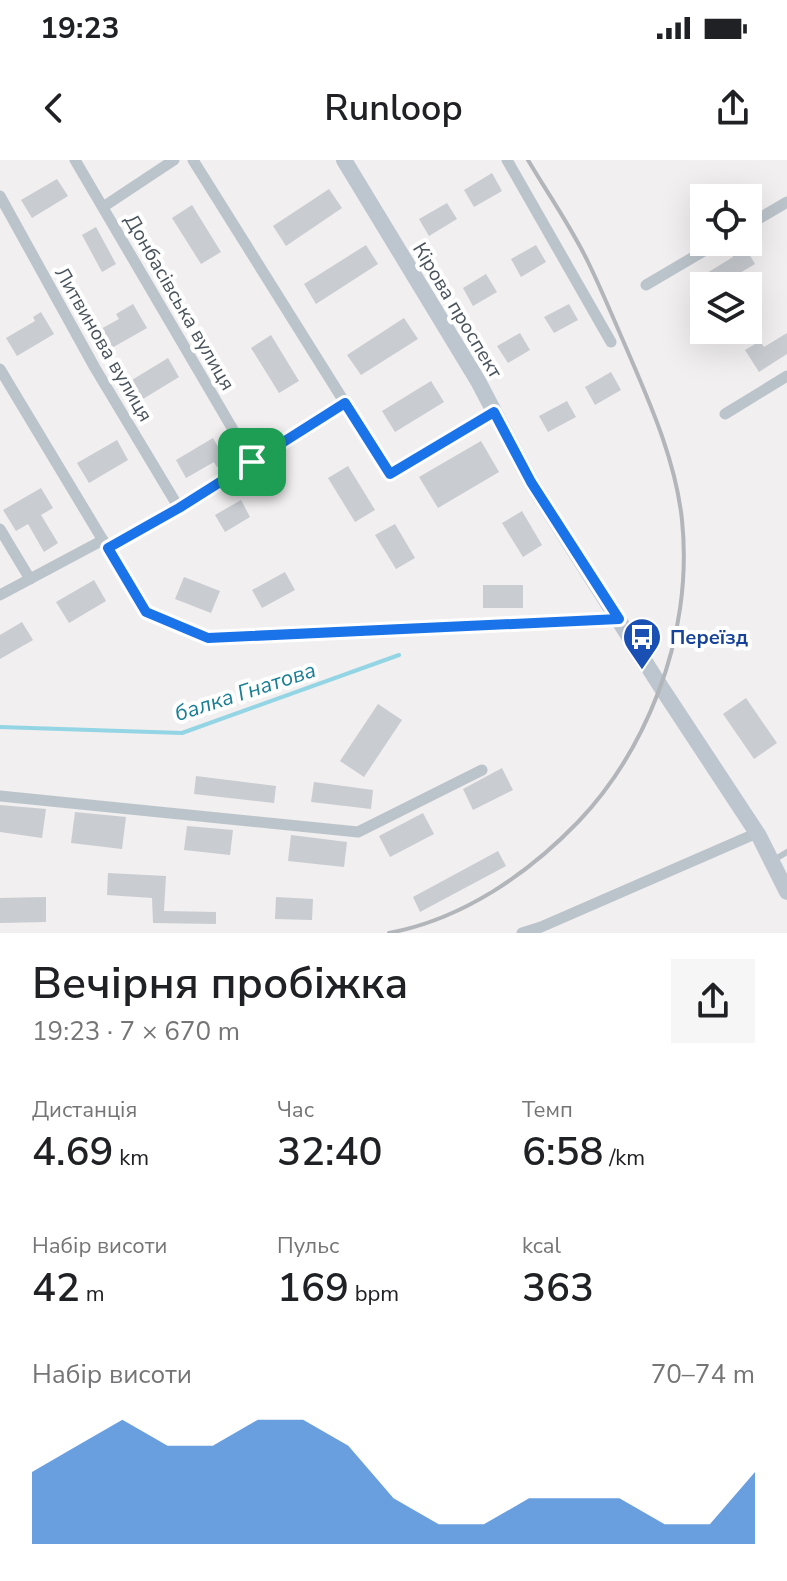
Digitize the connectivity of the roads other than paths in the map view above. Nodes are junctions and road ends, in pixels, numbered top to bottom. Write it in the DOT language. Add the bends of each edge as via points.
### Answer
graph roads {
  1 [pos="75,160"];
  2 [pos="174,160"];
  3 [pos="193,160"];
  4 [pos="344,160"];
  5 [pos="507,160"];
  6 [pos="0,196"];
  7 [pos="787,202"];
  8 [pos="103,207"];
  9 [pos="762,217"];
  10 [pos="695,256"];
  11 [pos="646,285"];
  12 [pos="611,342"];
  13 [pos="0,369"];
  14 [pos="787,376"];
  15 [pos="345,403"];
  16 [pos="494,412"];
  17 [pos="725,414"];
  18 [pos="252,462"];
  19 [pos="179,508"];
  20 [pos="0,529"];
  21 [pos="105,544"];
  22 [pos="30,579"];
  23 [pos="0,595"];
  24 [pos="619,619"];
  25 [pos="482,770"];
  26 [pos="0,796"];
  27 [pos="757,833"];
  28 [pos="787,852"];
  29 [pos="772,861"];
  30 [pos="787,892"];
  31 [pos="522,933"];
  1 -- 8 [label="street, Донбасівська вулиця"];
  2 -- 8 [label="street"];
  3 -- 15 [label="street"];
  4 -- 16 [label="street, Кірова проспект"];
  5 -- 12 [label="street"];
  6 -- 19 [label="street, Литвинова вулиця"];
  7 -- 9 [label="street"];
  8 -- 18 [label="street, Донбасівська вулиця"];
  10 -- 11 [label="street"];
  13 -- 21 [label="street"];
  14 -- 17 [label="street"];
  15 -- 16 [label="street" via="390,474"];
  15 -- 18 [label="street"];
  16 -- 24 [label="street, Кірова проспект" via="531,482"];
  18 -- 19 [label="street"];
  19 -- 21 [label="street"];
  20 -- 22 [label="street"];
  21 -- 22 [label="street"];
  21 -- 24 [label="street" via="146,612 208,638"];
  22 -- 23 [label="street"];
  24 -- 27 [label="street, Кірова проспект"];
  25 -- 26 [label="street" via="358,832"];
  27 -- 29 [label="street, Кірова проспект"];
  27 -- 31 [label="street"];
  28 -- 29 [label="lane"];
  29 -- 30 [label="street, Кірова проспект"];
}
